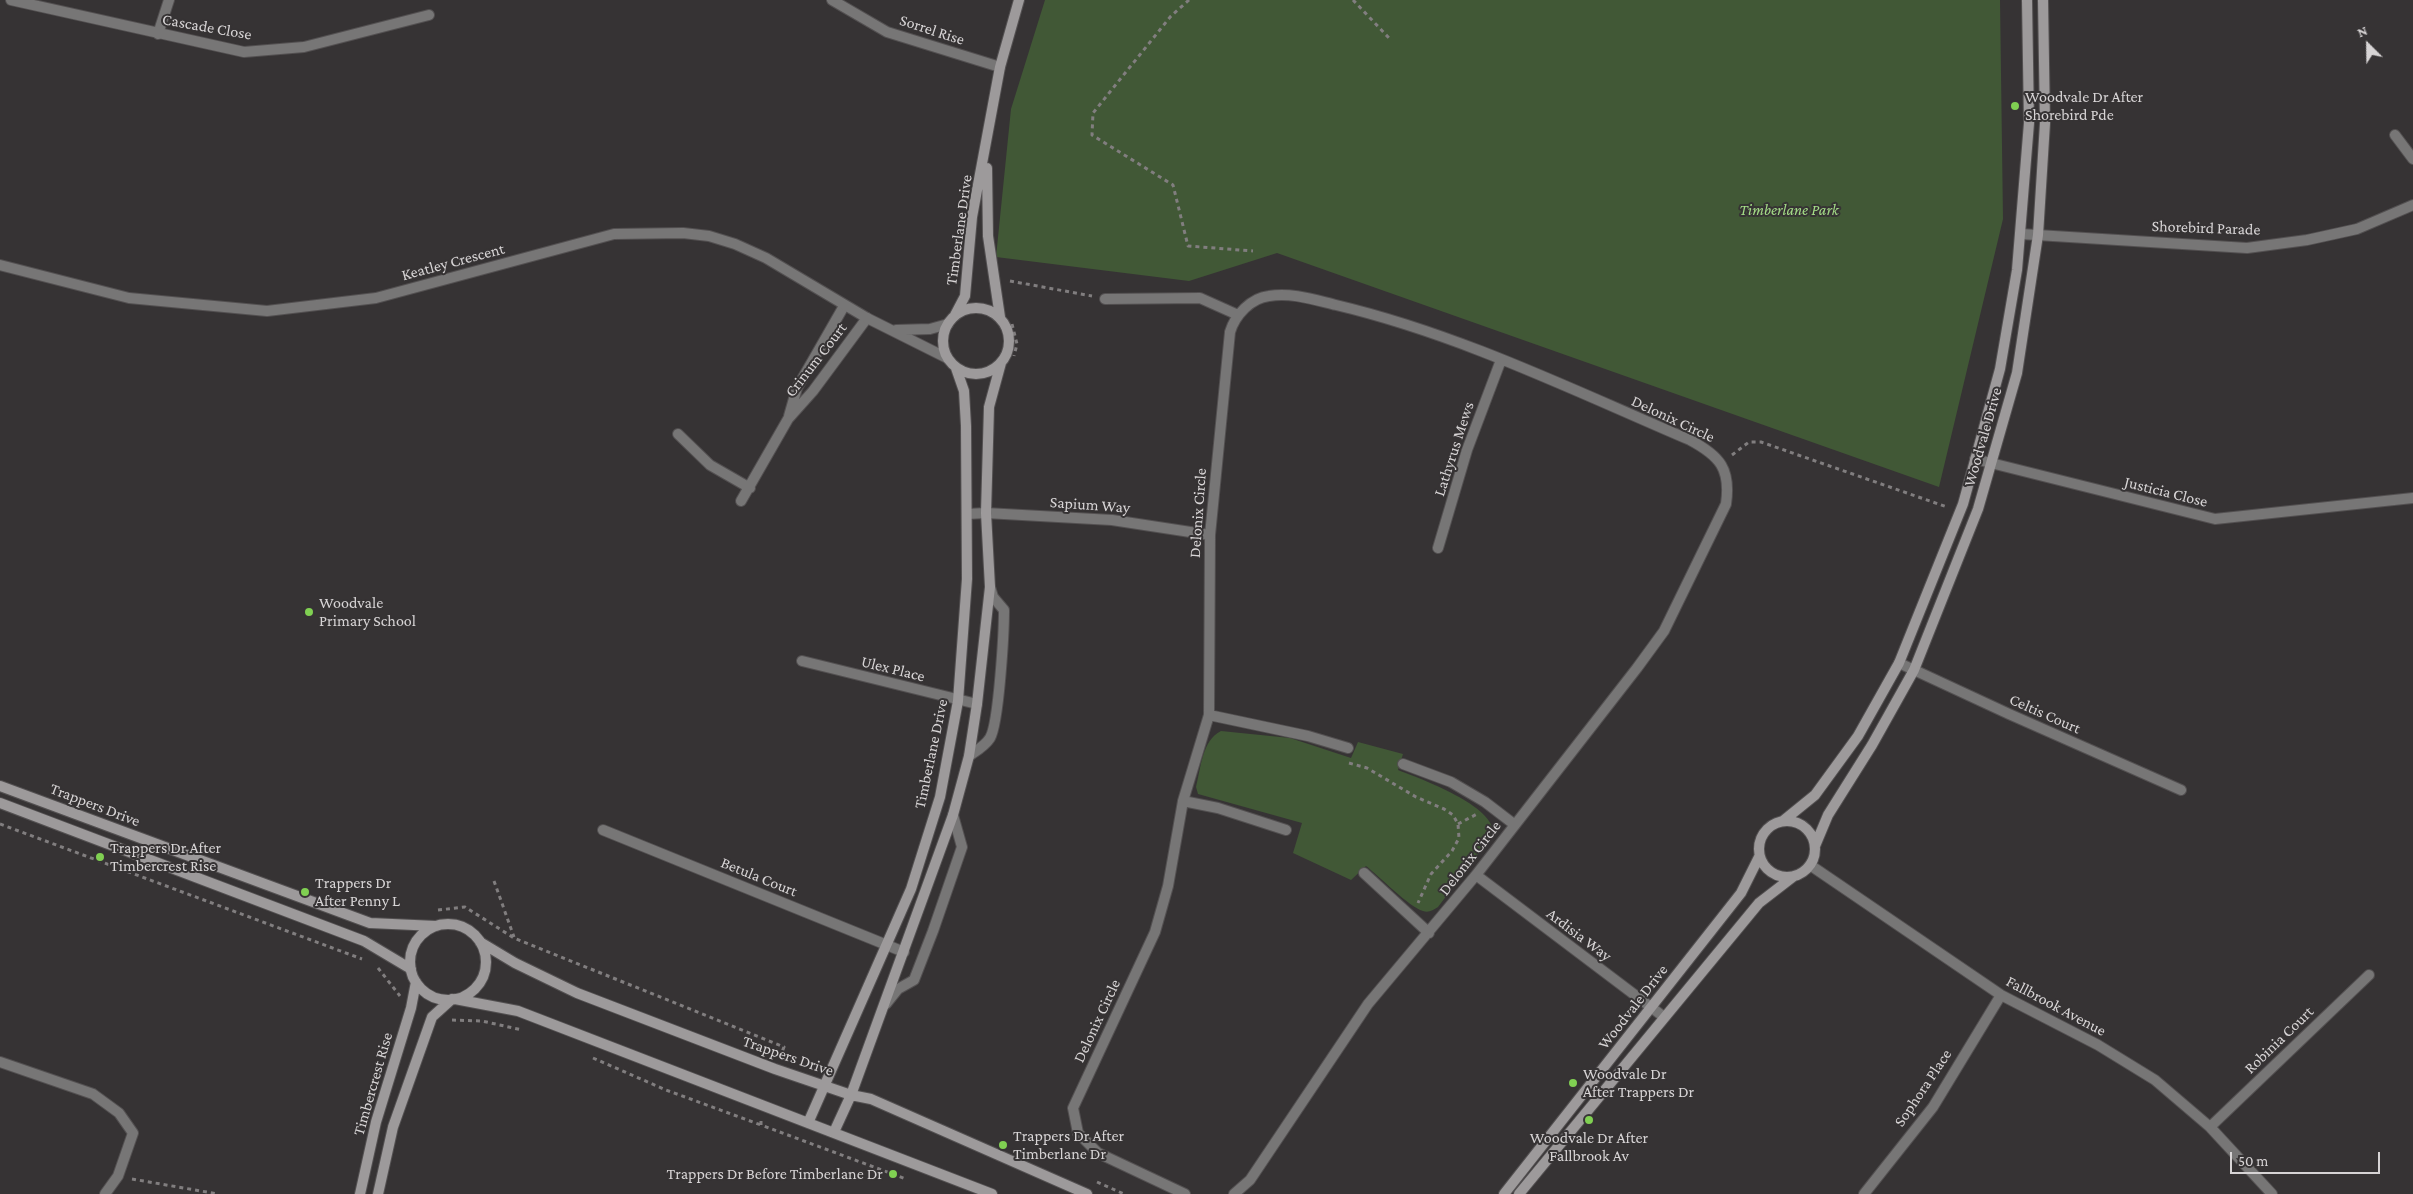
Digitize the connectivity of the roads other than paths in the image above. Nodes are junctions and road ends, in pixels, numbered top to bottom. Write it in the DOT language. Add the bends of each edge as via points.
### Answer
graph roads {
  1 [pos="11,0"];
  2 [pos="169,0"];
  3 [pos="832,0"];
  4 [pos="1019,0"];
  5 [pos="2027,0"];
  6 [pos="2043,0"];
  7 [pos="428,15"];
  8 [pos="158,34"];
  9 [pos="1000,67"];
  10 [pos="2395,135"];
  11 [pos="986,147"];
  12 [pos="2413,159"];
  13 [pos="2413,205"];
  14 [pos="2022,234"];
  15 [pos="2038,235"];
  16 [pos="0,265"];
  17 [pos="1105,299"];
  18 [pos="844,306"];
  19 [pos="955,315"];
  20 [pos="1238,315"];
  21 [pos="867,318"];
  22 [pos="1005,318"];
  23 [pos="948,324"];
  24 [pos="893,330"];
  25 [pos="947,358"];
  26 [pos="1501,360"];
  27 [pos="1001,363"];
  28 [pos="956,368"];
  29 [pos="788,419"];
  30 [pos="678,434"];
  31 [pos="1975,460"];
  32 [pos="1991,464"];
  33 [pos="750,488"];
  34 [pos="2413,498"];
  35 [pos="741,501"];
  36 [pos="986,513"];
  37 [pos="967,514"];
  38 [pos="1210,535"];
  39 [pos="1438,548"];
  40 [pos="990,587"];
  41 [pos="802,661"];
  42 [pos="1899,662"];
  43 [pos="1914,670"];
  44 [pos="958,701"];
  45 [pos="978,704"];
  46 [pos="1208,715"];
  47 [pos="1348,748"];
  48 [pos="969,756"];
  49 [pos="1403,764"];
  50 [pos="0,786"];
  51 [pos="2181,790"];
  52 [pos="1182,801"];
  53 [pos="0,803"];
  54 [pos="953,815"];
  55 [pos="1783,821"];
  56 [pos="1516,825"];
  57 [pos="603,830"];
  58 [pos="1286,830"];
  59 [pos="1815,846"];
  60 [pos="1759,857"];
  61 [pos="1810,865"];
  62 [pos="1364,873"];
  63 [pos="1476,875"];
  64 [pos="1794,876"];
  65 [pos="436,926"];
  66 [pos="1429,933"];
  67 [pos="480,942"];
  68 [pos="886,945"];
  69 [pos="904,952"];
  70 [pos="411,968"];
  71 [pos="2369,975"];
  72 [pos="416,982"];
  73 [pos="2001,994"];
  74 [pos="453,999"];
  75 [pos="1651,1007"];
  76 [pos="882,1011"];
  77 [pos="1664,1017"];
  78 [pos="0,1062"];
  79 [pos="825,1084"];
  80 [pos="851,1095"];
  81 [pos="808,1122"];
  82 [pos="2210,1127"];
  83 [pos="834,1132"];
  84 [pos="105,1194"];
  85 [pos="360,1194"];
  86 [pos="378,1194"];
  87 [pos="992,1194"];
  88 [pos="1087,1194"];
  89 [pos="1186,1194"];
  90 [pos="1234,1194"];
  91 [pos="1504,1194"];
  92 [pos="1519,1194"];
  93 [pos="1864,1194"];
  94 [pos="2272,1194"];
  1 -- 8 [label="street, Cascade Close"];
  2 -- 8 [label="street"];
  3 -- 9 [label="street, Sorrel Rise" via="887,32"];
  4 -- 9 [label="street, Timberlane Drive"];
  5 -- 14 [label="street, Woodvale Drive" via="2029,123"];
  6 -- 15 [label="street, Woodvale Drive" via="2045,123"];
  7 -- 8 [label="street, Cascade Close" via="304,47 244,52"];
  9 -- 11 [label="street, Timberlane Drive"];
  10 -- 12 [label="street"];
  11 -- 19 [label="street, Timberlane Drive" via="972,217 965,296"];
  11 -- 22 [label="street, Timberlane Drive" via="988,236"];
  13 -- 15 [label="street, Shorebird Parade" via="2357,229 2247,248"];
  14 -- 15 [label="street, Shorebird Parade"];
  14 -- 31 [label="street, Woodvale Drive" via="2000,370"];
  15 -- 32 [label="street, Woodvale Drive" via="2017,373"];
  16 -- 18 [label="street, Keatley Crescent" via="129,298 267,310 376,298 614,234 683,233 735,244 799,277"];
  17 -- 20 [label="street" via="1200,298"];
  18 -- 21 [label="street, Keatley Crescent"];
  18 -- 29 [label="street, Crinum Court" via="797,388"];
  19 -- 22 [label="street" via="983,308"];
  19 -- 23 [label="street"];
  20 -- 26 [label="street, Delonix Circle" via="1256,300 1267,296 1301,297 1396,320"];
  20 -- 38 [label="street, Delonix Circle" via="1232,324 1227,348"];
  21 -- 24 [label="street, Keatley Crescent"];
  21 -- 29 [label="street, Crinum Court"];
  22 -- 27 [label="street" via="1008,350"];
  23 -- 24 [label="street, Keatley Crescent" via="930,329"];
  23 -- 25 [label="street" via="943,341"];
  24 -- 25 [label="street, Keatley Crescent"];
  25 -- 28 [label="street"];
  26 -- 39 [label="street, Lathyrus Mews" via="1467,450"];
  26 -- 56 [label="street, Delonix Circle" via="1690,440 1714,454 1727,479 1726,504 1664,630"];
  27 -- 28 [label="street" via="984,373"];
  27 -- 36 [label="street" via="989,407"];
  28 -- 37 [label="street, Timberlane Drive" via="964,391"];
  29 -- 33 [label="street, Crinum Court"];
  30 -- 33 [label="street" via="710,465"];
  31 -- 32 [label="street, Justicia Close"];
  31 -- 42 [label="street, Woodvale Drive" via="1963,504"];
  32 -- 34 [label="street, Justicia Close" via="2214,520"];
  32 -- 43 [label="street, Woodvale Drive" via="1978,509"];
  33 -- 35 [label="street, Crinum Court"];
  36 -- 37 [label="street, Sapium Way"];
  36 -- 38 [label="street, Sapium Way" via="1112,520"];
  36 -- 40 [label="street"];
  37 -- 44 [label="street, Timberlane Drive" via="967,579"];
  38 -- 46 [label="street, Delonix Circle"];
  40 -- 45 [label="street"];
  40 -- 48 [label="street" via="993,597 1004,610 996,710 990,737"];
  41 -- 44 [label="street, Ulex Place"];
  42 -- 43 [label="street, Celtis Court"];
  42 -- 55 [label="street, Woodvale Drive" via="1858,736 1815,795"];
  43 -- 51 [label="street, Celtis Court"];
  43 -- 59 [label="street, Woodvale Drive" via="1828,815"];
  44 -- 45 [label="street, Ulex Place"];
  44 -- 68 [label="street, Timberlane Drive" via="940,797 911,889"];
  45 -- 48 [label="street"];
  46 -- 47 [label="street" via="1308,736"];
  46 -- 52 [label="street, Delonix Circle"];
  48 -- 54 [label="street"];
  49 -- 56 [label="street, Delonix Circle" via="1451,782"];
  50 -- 65 [label="street, Trappers Drive" via="370,923"];
  52 -- 58 [label="street" via="1218,808"];
  52 -- 89 [label="street, Delonix Circle" via="1168,886 1155,932 1073,1108 1078,1133 1098,1153"];
  53 -- 70 [label="street, Trappers Drive" via="364,941"];
  54 -- 69 [label="street"];
  54 -- 76 [label="street" via="962,847 933,931 914,980 892,994"];
  55 -- 59 [label="street" via="1800,824 1812,837"];
  55 -- 60 [label="street" via="1766,830 1761,838"];
  56 -- 63 [label="street, Delonix Circle"];
  57 -- 68 [label="street, Betula Court"];
  59 -- 61 [label="street"];
  60 -- 64 [label="street" via="1776,876"];
  60 -- 75 [label="street, Woodvale Drive" via="1741,892"];
  61 -- 64 [label="street"];
  61 -- 73 [label="street, Fallbrook Avenue"];
  62 -- 66 [label="street"];
  63 -- 66 [label="street, Delonix Circle"];
  63 -- 75 [label="street, Ardisia Way"];
  64 -- 77 [label="street, Woodvale Drive" via="1759,903"];
  65 -- 67 [label="street" via="461,926"];
  65 -- 70 [label="street" via="424,932 416,943 411,955"];
  66 -- 90 [label="street, Delonix Circle" via="1368,1004 1250,1180"];
  67 -- 74 [label="street" via="486,963 483,977 469,994"];
  67 -- 79 [label="street, Trappers Drive" via="577,993 775,1069"];
  68 -- 69 [label="street, Betula Court"];
  68 -- 79 [label="street, Timberlane Drive"];
  69 -- 76 [label="street"];
  70 -- 72 [label="street"];
  71 -- 82 [label="street, Robinia Court"];
  72 -- 74 [label="street" via="428,994"];
  72 -- 85 [label="street, Timbercrest Rise" via="376,1122"];
  73 -- 82 [label="street, Fallbrook Avenue" via="2098,1045 2155,1080"];
  73 -- 93 [label="street, Sophora Place" via="1933,1107"];
  74 -- 81 [label="street" via="518,1011"];
  74 -- 86 [label="street, Timbercrest Rise" via="432,1017 393,1127"];
  75 -- 77 [label="street, Ardisia Way"];
  75 -- 91 [label="street, Woodvale Drive"];
  76 -- 80 [label="street"];
  77 -- 92 [label="street, Woodvale Drive"];
  78 -- 84 [label="street" via="93,1094 119,1112 132,1133 118,1176"];
  79 -- 80 [label="street, Trappers Drive"];
  79 -- 81 [label="street, Timberlane Drive"];
  80 -- 83 [label="street"];
  80 -- 88 [label="street, Trappers Drive" via="871,1099"];
  81 -- 83 [label="street"];
  82 -- 94 [label="street, Fallbrook Avenue"];
  83 -- 87 [label="street"];
}
